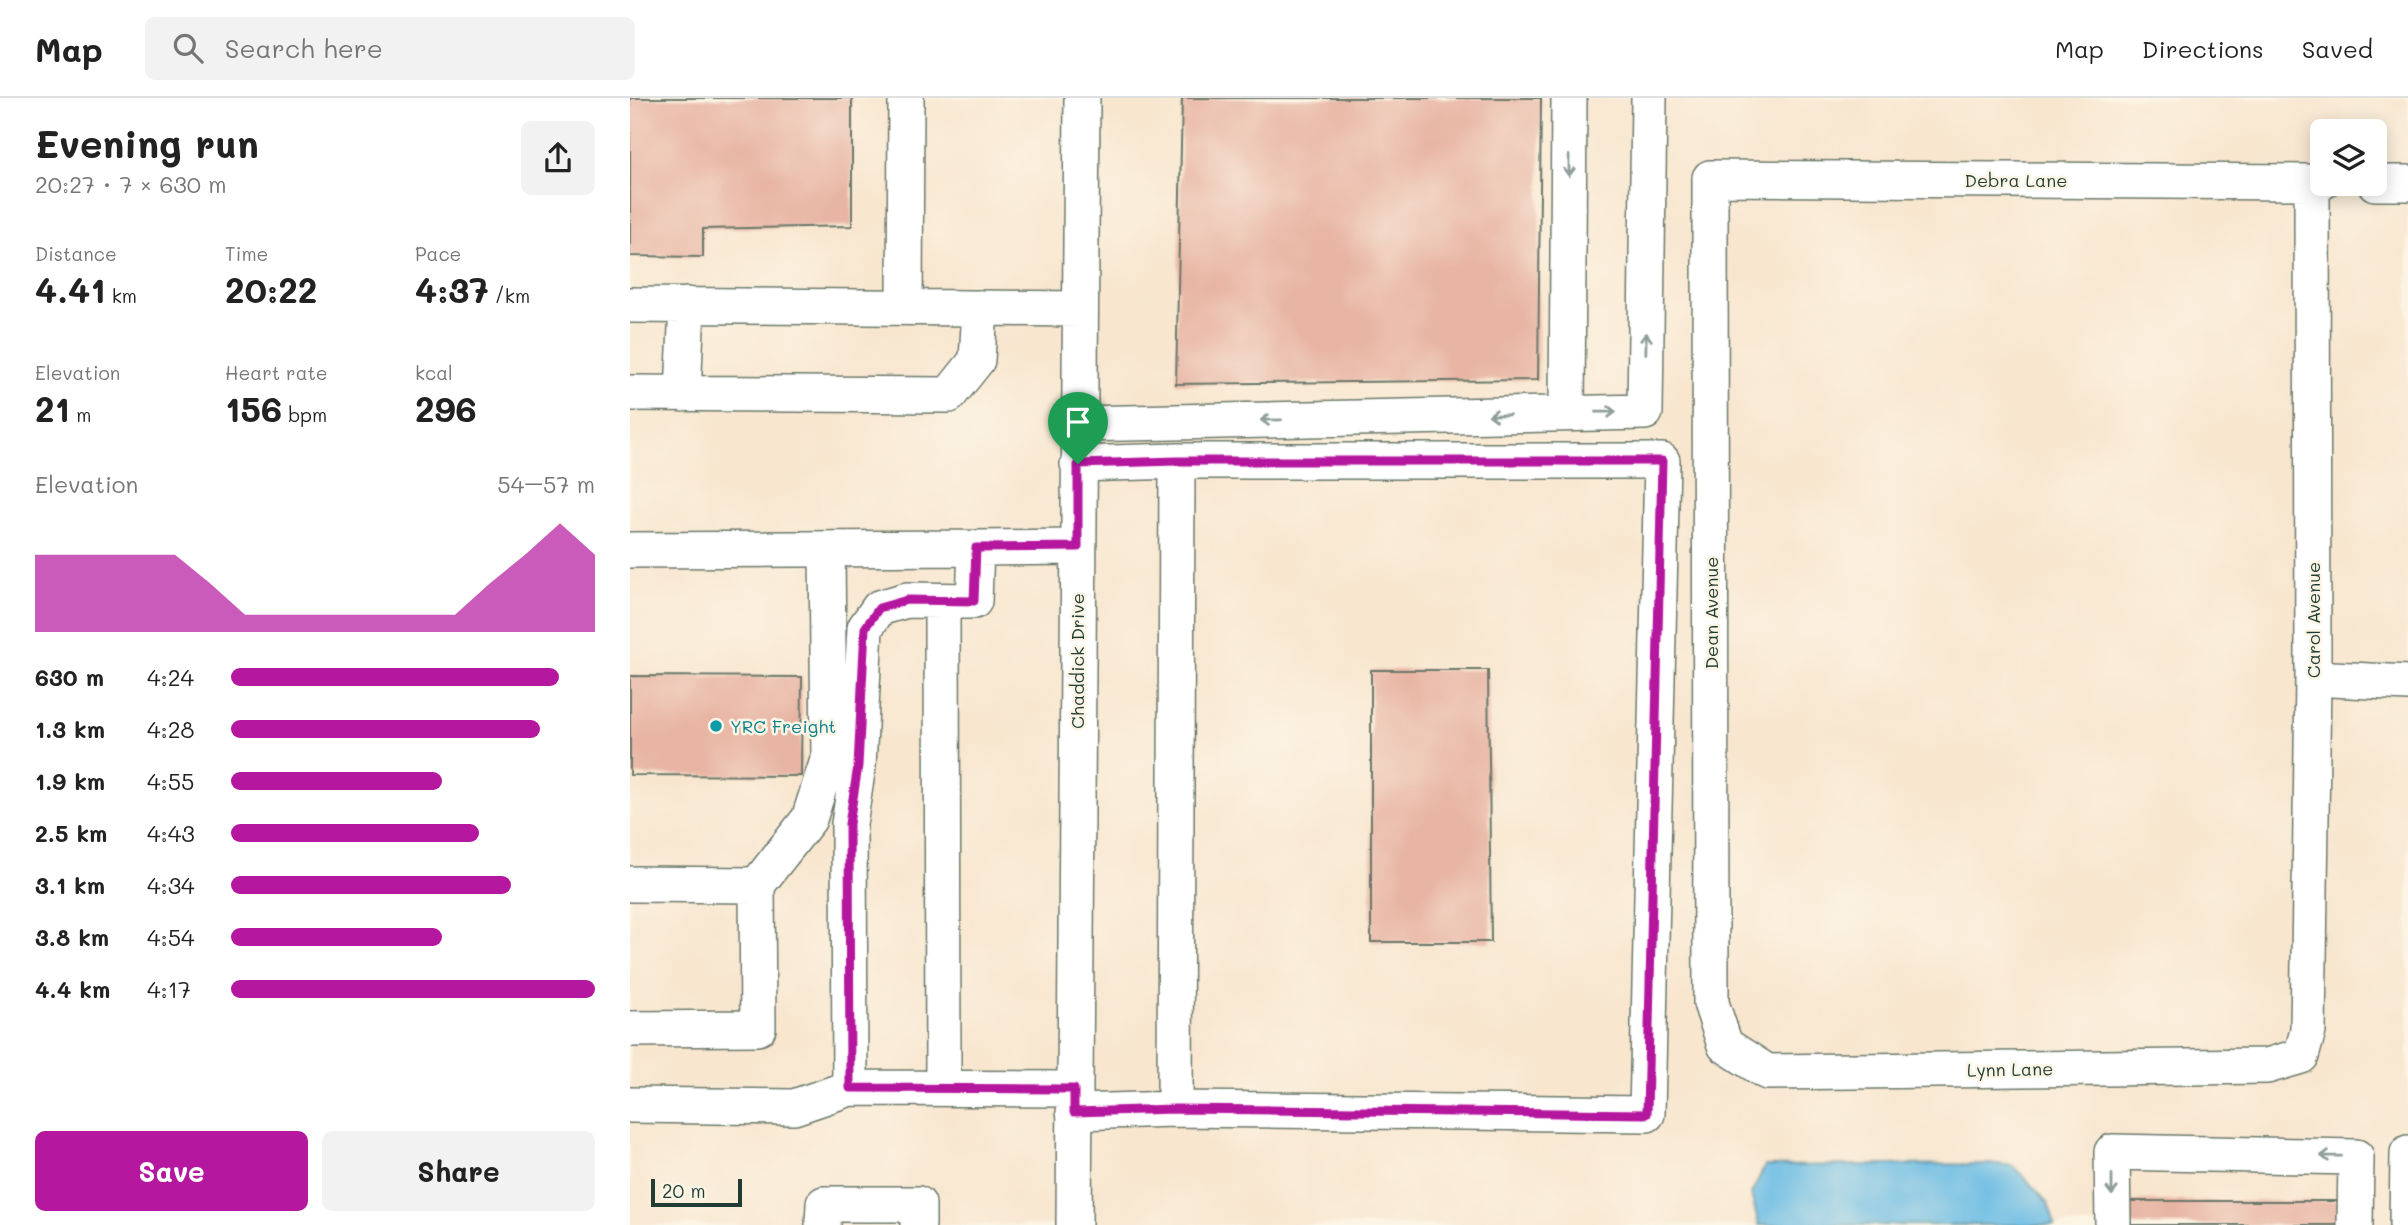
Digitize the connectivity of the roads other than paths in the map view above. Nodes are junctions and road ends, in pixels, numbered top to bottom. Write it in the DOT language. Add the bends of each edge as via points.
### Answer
graph roads {
  1 [pos="906,98"];
  2 [pos="1082,98"];
  3 [pos="1569,98"];
  4 [pos="1649,98"];
  5 [pos="1710,178"];
  6 [pos="2310,182"];
  7 [pos="2387,183"];
  8 [pos="2408,183"];
  9 [pos="2317,196"];
  10 [pos="630,305"];
  11 [pos="687,305"];
  12 [pos="905,307"];
  13 [pos="980,308"];
  14 [pos="1080,309"];
  15 [pos="630,393"];
  16 [pos="683,394"];
  17 [pos="1567,413"];
  18 [pos="1079,424"];
  19 [pos="1177,461"];
  20 [pos="1078,464"];
  21 [pos="1078,547"];
  22 [pos="976,548"];
  23 [pos="827,549"];
  24 [pos="630,550"];
  25 [pos="942,601"];
  26 [pos="2313,678"];
  27 [pos="2408,683"];
  28 [pos="630,884"];
  29 [pos="757,885"];
  30 [pos="630,1029"];
  31 [pos="1725,1045"];
  32 [pos="2301,1056"];
  33 [pos="850,1088"];
  34 [pos="943,1088"];
  35 [pos="1074,1101"];
  36 [pos="630,1105"];
  37 [pos="1175,1109"];
  38 [pos="2408,1153"];
  39 [pos="823,1225"];
  40 [pos="918,1225"];
  41 [pos="1074,1225"];
  42 [pos="2113,1225"];
  43 [pos="2355,1225"];
  44 [pos="2407,1225"];
  1 -- 12 [label="street"];
  2 -- 14 [label="street, Chaddick Drive"];
  3 -- 17 [label="street, one-way"];
  17 -- 4 [label="street, one-way" via="1645,412"];
  5 -- 6 [label="street, Debra Lane"];
  5 -- 31 [label="street, Dean Avenue" via="1711,1003"];
  7 -- 8 [label="street"];
  9 -- 26 [label="street, Carol Avenue"];
  10 -- 11 [label="street"];
  11 -- 12 [label="street"];
  11 -- 16 [label="street"];
  12 -- 13 [label="street"];
  13 -- 14 [label="street"];
  13 -- 16 [label="street" via="977,360 949,395"];
  14 -- 18 [label="street, Chaddick Drive"];
  15 -- 16 [label="street"];
  17 -- 18 [label="street, one-way"];
  18 -- 20 [label="street, Chaddick Drive"];
  19 -- 20 [label="street"];
  19 -- 37 [label="street"];
  19 -- 37 [label="street" via="1662,461 1647,1114"];
  20 -- 21 [label="street, Chaddick Drive"];
  21 -- 22 [label="street"];
  21 -- 35 [label="street, Chaddick Drive"];
  22 -- 23 [label="street"];
  22 -- 25 [label="street" via="974,601"];
  23 -- 24 [label="street"];
  23 -- 29 [label="street" via="829,757 809,818"];
  25 -- 33 [label="street" via="907,600 879,608 865,628 858,766 849,824"];
  25 -- 34 [label="street"];
  26 -- 27 [label="street"];
  26 -- 32 [label="street, Carol Avenue" via="2308,1031"];
  28 -- 29 [label="street"];
  29 -- 30 [label="street" via="758,1028"];
  31 -- 32 [label="street, Lynn Lane" via="1767,1072 2267,1066"];
  33 -- 34 [label="street"];
  33 -- 36 [label="street" via="794,1107"];
  34 -- 35 [label="street"];
  35 -- 37 [label="street"];
  35 -- 41 [label="street, Chaddick Drive"];
  38 -- 44 [label="street"];
  39 -- 40 [label="street" via="824,1204 918,1204"];
  43 -- 42 [label="street, one-way" via="2356,1157 2112,1152"];
}
